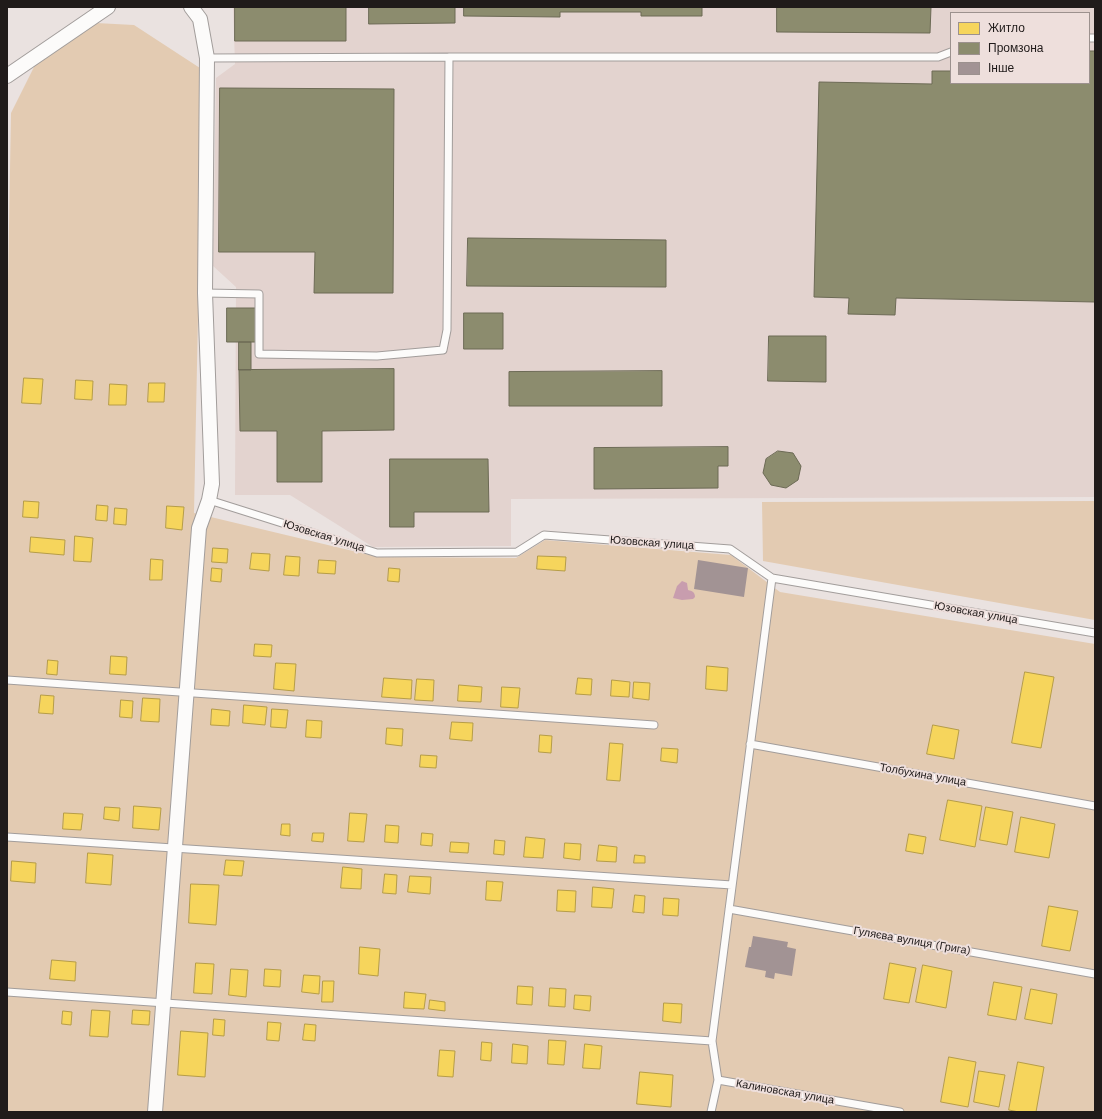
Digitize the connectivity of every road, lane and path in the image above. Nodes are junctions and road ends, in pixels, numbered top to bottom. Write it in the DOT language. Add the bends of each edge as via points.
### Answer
graph roads {
  1 [pos="108,7"];
  2 [pos="191,7"];
  3 [pos="950,52"];
  4 [pos="449,56"];
  5 [pos="207,58"];
  6 [pos="7,76"];
  7 [pos="205,293"];
  8 [pos="209,500"];
  9 [pos="772,578"];
  10 [pos="1095,633"];
  11 [pos="7,680"];
  12 [pos="186,694"];
  13 [pos="654,725"];
  14 [pos="750,744"];
  15 [pos="1095,806"];
  16 [pos="7,837"];
  17 [pos="175,848"];
  18 [pos="732,885"];
  19 [pos="729,908"];
  20 [pos="1095,974"];
  21 [pos="7,992"];
  22 [pos="164,1002"];
  23 [pos="712,1041"];
  24 [pos="718,1080"];
  25 [pos="156,1112"];
  26 [pos="711,1112"];
  27 [pos="900,1112"];
  1 -- 6 [label="street"];
  2 -- 5 [label="street" via="200,19"];
  3 -- 4 [label="lane" via="938,57"];
  4 -- 5 [label="lane"];
  4 -- 7 [label="lane" via="446,330 443,350 377,356 259,354 258,294"];
  5 -- 7 [label="street"];
  7 -- 8 [label="street" via="212,484"];
  8 -- 9 [label="lane, Юзовская улица" via="377,553 517,552 544,535 730,549"];
  8 -- 12 [label="street" via="199,528"];
  9 -- 10 [label="lane, Юзовская улица"];
  9 -- 14 [label="lane"];
  11 -- 12 [label="lane"];
  12 -- 13 [label="lane"];
  12 -- 17 [label="street"];
  14 -- 15 [label="lane, Толбухина улица"];
  14 -- 18 [label="lane"];
  16 -- 17 [label="lane"];
  17 -- 18 [label="lane"];
  17 -- 22 [label="street"];
  18 -- 19 [label="lane"];
  19 -- 20 [label="lane, Гуляєва вулиця (Грига)"];
  19 -- 23 [label="lane"];
  21 -- 22 [label="lane"];
  22 -- 23 [label="lane"];
  22 -- 25 [label="street"];
  23 -- 24 [label="lane"];
  24 -- 26 [label="lane"];
  24 -- 27 [label="lane, Калиновская улица"];
}
